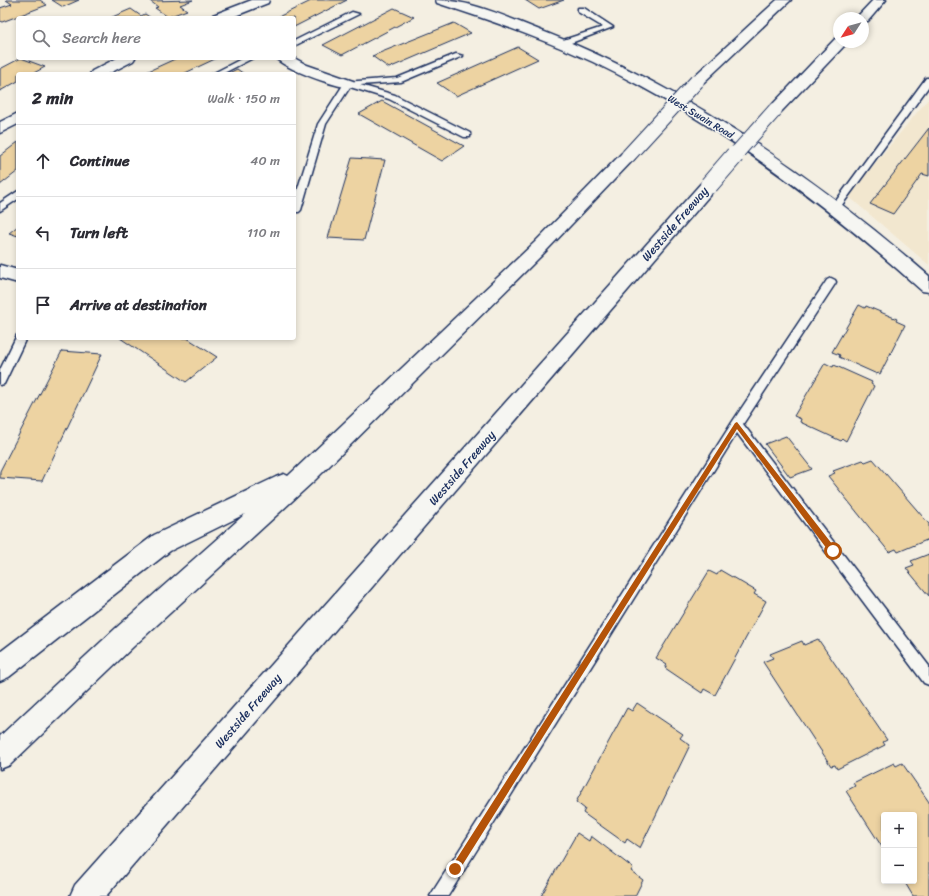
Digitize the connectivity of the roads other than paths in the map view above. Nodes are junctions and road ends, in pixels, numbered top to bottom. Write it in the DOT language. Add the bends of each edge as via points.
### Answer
graph roads {
  1 [pos="263,0"];
  2 [pos="442,0"];
  3 [pos="785,0"];
  4 [pos="880,0"];
  5 [pos="581,10"];
  6 [pos="869,12"];
  7 [pos="355,14"];
  8 [pos="223,16"];
  9 [pos="296,43"];
  10 [pos="560,44"];
  11 [pos="834,48"];
  12 [pos="459,56"];
  13 [pos="124,60"];
  14 [pos="245,60"];
  15 [pos="287,60"];
  16 [pos="101,72"];
  17 [pos="220,72"];
  18 [pos="929,80"];
  19 [pos="348,84"];
  20 [pos="16,119"];
  21 [pos="0,128"];
  22 [pos="467,135"];
  23 [pos="16,196"];
  24 [pos="836,207"];
  25 [pos="0,208"];
  26 [pos="296,210"];
  27 [pos="0,271"];
  28 [pos="16,276"];
  29 [pos="831,282"];
  30 [pos="929,286"];
  31 [pos="20,340"];
  32 [pos="0,381"];
  33 [pos="737,424"];
  34 [pos="306,473"];
  35 [pos="0,668"];
  36 [pos="929,678"];
  37 [pos="0,755"];
  38 [pos="115,863"];
  39 [pos="86,896"];
  40 [pos="97,896"];
  41 [pos="438,896"];
  1 -- 8 [label="main road"];
  2 -- 10 [label="main road, West Swain Road"];
  3 -- 34 [label="main road, bridge" via="697,82 541,246"];
  4 -- 6 [label="main road"];
  5 -- 10 [label="lane" via="609,27"];
  7 -- 9 [label="lane"];
  10 -- 24 [label="main road, West Swain Road" via="646,84 715,123"];
  11 -- 38 [label="main road, Westside Freeway, bridge" via="775,110"];
  12 -- 19 [label="lane" via="398,80"];
  13 -- 16 [label="main road"];
  14 -- 17 [label="lane"];
  15 -- 19 [label="main road" via="315,74"];
  18 -- 24 [label="lane" via="921,96"];
  19 -- 22 [label="lane" via="392,97"];
  19 -- 26 [label="lane" via="322,124"];
  20 -- 21 [label="main road"];
  23 -- 25 [label="lane"];
  24 -- 30 [label="main road, West Swain Road" via="888,248"];
  27 -- 28 [label="main road"];
  29 -- 33 [label="lane"];
  31 -- 32 [label="lane"];
  33 -- 36 [label="lane"];
  33 -- 41 [label="lane"];
  34 -- 35 [label="main road" via="162,542"];
  34 -- 37 [label="main road" via="125,637"];
  38 -- 39 [label="main road, Westside Freeway"];
  38 -- 40 [label="main road"];
}
